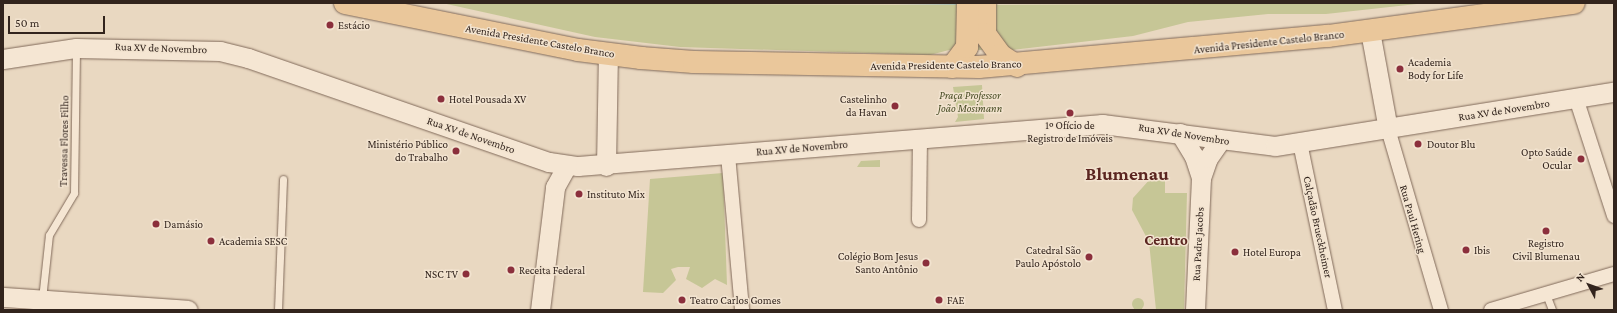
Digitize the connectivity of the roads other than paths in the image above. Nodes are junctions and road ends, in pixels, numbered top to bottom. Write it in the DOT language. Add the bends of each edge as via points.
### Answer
graph roads {
  1 [pos="345,3"];
  2 [pos="968,3"];
  3 [pos="985,3"];
  4 [pos="1574,3"];
  5 [pos="1370,31"];
  6 [pos="977,37"];
  7 [pos="76,48"];
  8 [pos="608,54"];
  9 [pos="3,59"];
  10 [pos="1017,66"];
  11 [pos="952,67"];
  12 [pos="1614,92"];
  13 [pos="1576,98"];
  14 [pos="1388,128"];
  15 [pos="1180,133"];
  16 [pos="920,138"];
  17 [pos="1220,141"];
  18 [pos="1300,143"];
  19 [pos="728,155"];
  20 [pos="558,163"];
  21 [pos="606,166"];
  22 [pos="1201,178"];
  23 [pos="283,179"];
  24 [pos="1614,216"];
  25 [pos="919,220"];
  26 [pos="1614,274"];
  27 [pos="1546,294"];
  28 [pos="3,297"];
  29 [pos="42,300"];
  30 [pos="188,310"];
  31 [pos="278,310"];
  32 [pos="540,310"];
  33 [pos="742,310"];
  34 [pos="1195,310"];
  35 [pos="1335,310"];
  36 [pos="1441,310"];
  37 [pos="1491,310"];
  38 [pos="1552,310"];
  1 -- 8 [label="main road, Avenida Presidente Castelo Branco" via="404,18"];
  2 -- 6 [label="main road"];
  3 -- 6 [label="main road"];
  4 -- 5 [label="main road, Avenida Presidente Castelo Branco"];
  5 -- 10 [label="main road, Avenida Presidente Castelo Branco"];
  5 -- 14 [label="street"];
  6 -- 10 [label="main road"];
  6 -- 11 [label="main road"];
  7 -- 9 [label="street, Rua XV de Novembro"];
  7 -- 20 [label="street, Rua XV de Novembro" via="201,49 248,58"];
  7 -- 29 [label="lane, Travessa Flores Filho" via="74,193 49,235"];
  8 -- 11 [label="main road, Avenida Presidente Castelo Branco" via="694,62"];
  8 -- 21 [label="street"];
  10 -- 11 [label="main road, Avenida Presidente Castelo Branco"];
  12 -- 13 [label="street, Rua XV de Novembro"];
  13 -- 14 [label="street, Rua XV de Novembro"];
  13 -- 24 [label="street"];
  14 -- 18 [label="street, Rua XV de Novembro"];
  14 -- 36 [label="street, Rua Paul Hering"];
  15 -- 16 [label="street, Rua XV de Novembro" via="1102,124"];
  15 -- 17 [label="street, Rua XV de Novembro"];
  15 -- 22 [label="street, Rua Padre Jacobs" via="1194,156"];
  16 -- 19 [label="street, Rua XV de Novembro"];
  16 -- 25 [label="street"];
  17 -- 18 [label="street, Rua XV de Novembro" via="1275,146"];
  17 -- 22 [label="street, Rua Padre Jacobs" via="1208,158"];
  18 -- 35 [label="street, Calçadão Brueckheimer"];
  19 -- 21 [label="street, Rua XV de Novembro"];
  19 -- 33 [label="street"];
  20 -- 21 [label="street, Rua XV de Novembro"];
  20 -- 32 [label="street"];
  22 -- 34 [label="street, Rua Padre Jacobs"];
  23 -- 31 [label="lane"];
  26 -- 27 [label="street"];
  27 -- 37 [label="street"];
  27 -- 38 [label="lane"];
  28 -- 29 [label="street"];
  29 -- 30 [label="street"];
}
